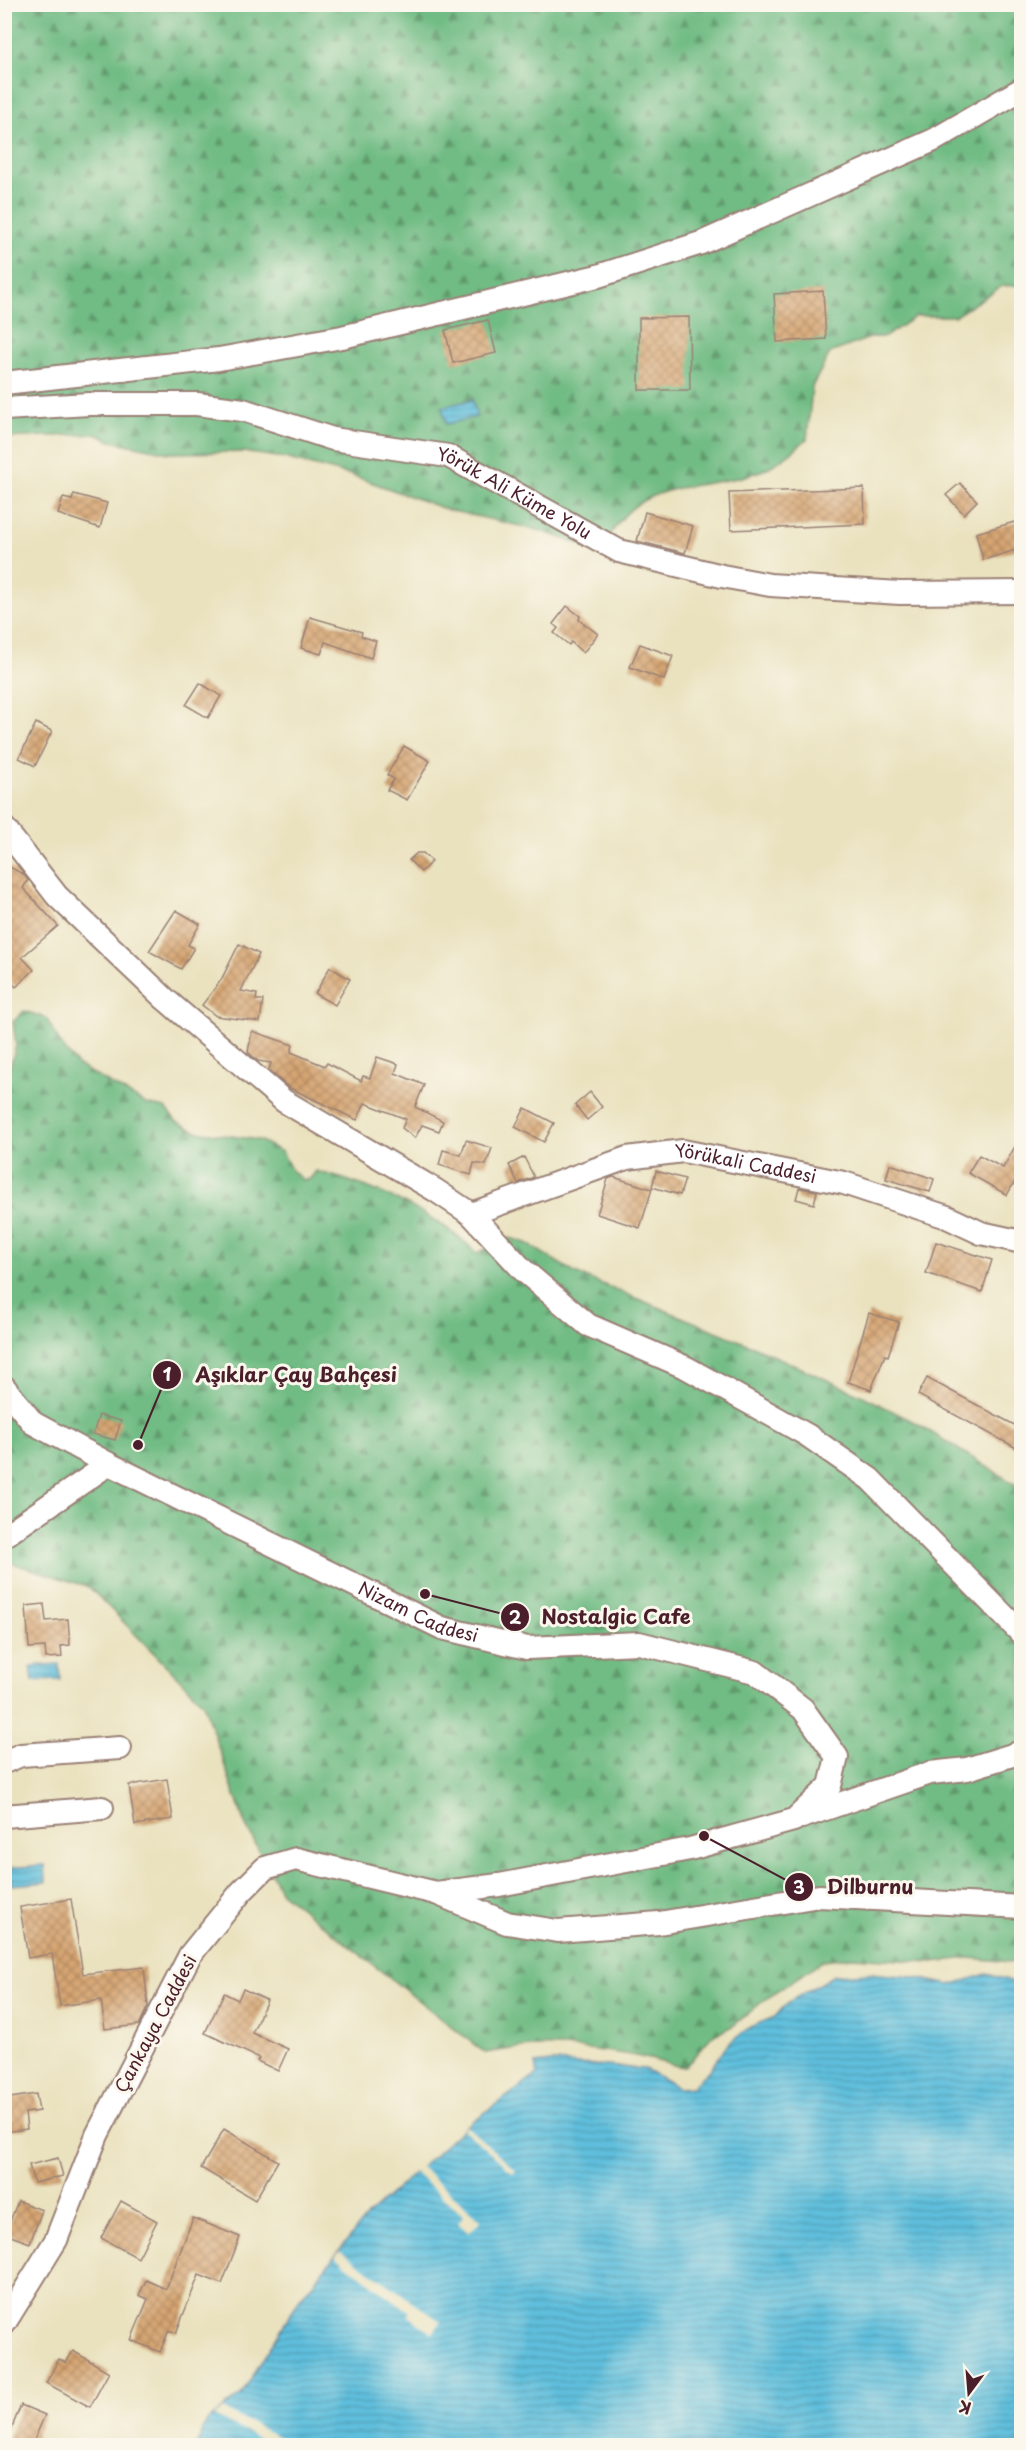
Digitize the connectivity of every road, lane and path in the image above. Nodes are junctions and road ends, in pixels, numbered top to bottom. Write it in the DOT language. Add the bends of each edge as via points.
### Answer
graph roads {
  1 [pos="1022,89"];
  2 [pos="4,383"];
  3 [pos="4,409"];
  4 [pos="1022,592"];
  5 [pos="4,828"];
  6 [pos="471,1214"];
  7 [pos="1022,1242"];
  8 [pos="4,1387"];
  9 [pos="109,1464"];
  10 [pos="4,1536"];
  11 [pos="1022,1634"];
  12 [pos="120,1748"];
  13 [pos="1022,1752"];
  14 [pos="4,1762"];
  15 [pos="102,1808"];
  16 [pos="4,1816"];
  17 [pos="794,1820"];
  18 [pos="690,1849"];
  19 [pos="435,1893"];
  20 [pos="1022,1907"];
  21 [pos="4,2324"];
  1 -- 2 [label="street" via="934,140 733,229 598,276 342,337 219,359"];
  3 -- 4 [label="street, Yörük Ali Küme Yolu" via="197,404 243,410 333,439 448,456 619,551 711,574 770,585 900,593"];
  5 -- 6 [label="street" via="57,897 165,999 284,1101"];
  6 -- 7 [label="street, Yörükali Caddesi" via="627,1158 683,1151 844,1183 947,1217 981,1233"];
  6 -- 11 [label="street" via="523,1270 588,1325 687,1368 807,1435 870,1479"];
  8 -- 9 [label="street, Nizam Caddesi" via="33,1423"];
  9 -- 10 [label="street"];
  9 -- 17 [label="street, Nizam Caddesi" via="442,1628 527,1648 639,1643 755,1672 803,1709 837,1757 830,1786"];
  12 -- 14 [label="street" via="21,1755"];
  13 -- 17 [label="street" via="967,1769 930,1773"];
  15 -- 16 [label="street"];
  17 -- 18 [label="street, Nizam Caddesi"];
  18 -- 19 [label="street, Çankaya Caddesi"];
  19 -- 20 [label="street" via="507,1923 558,1931 659,1923 819,1896"];
  19 -- 21 [label="street, Çankaya Caddesi" via="296,1859 265,1868 190,1955 97,2135 56,2240"];
}
